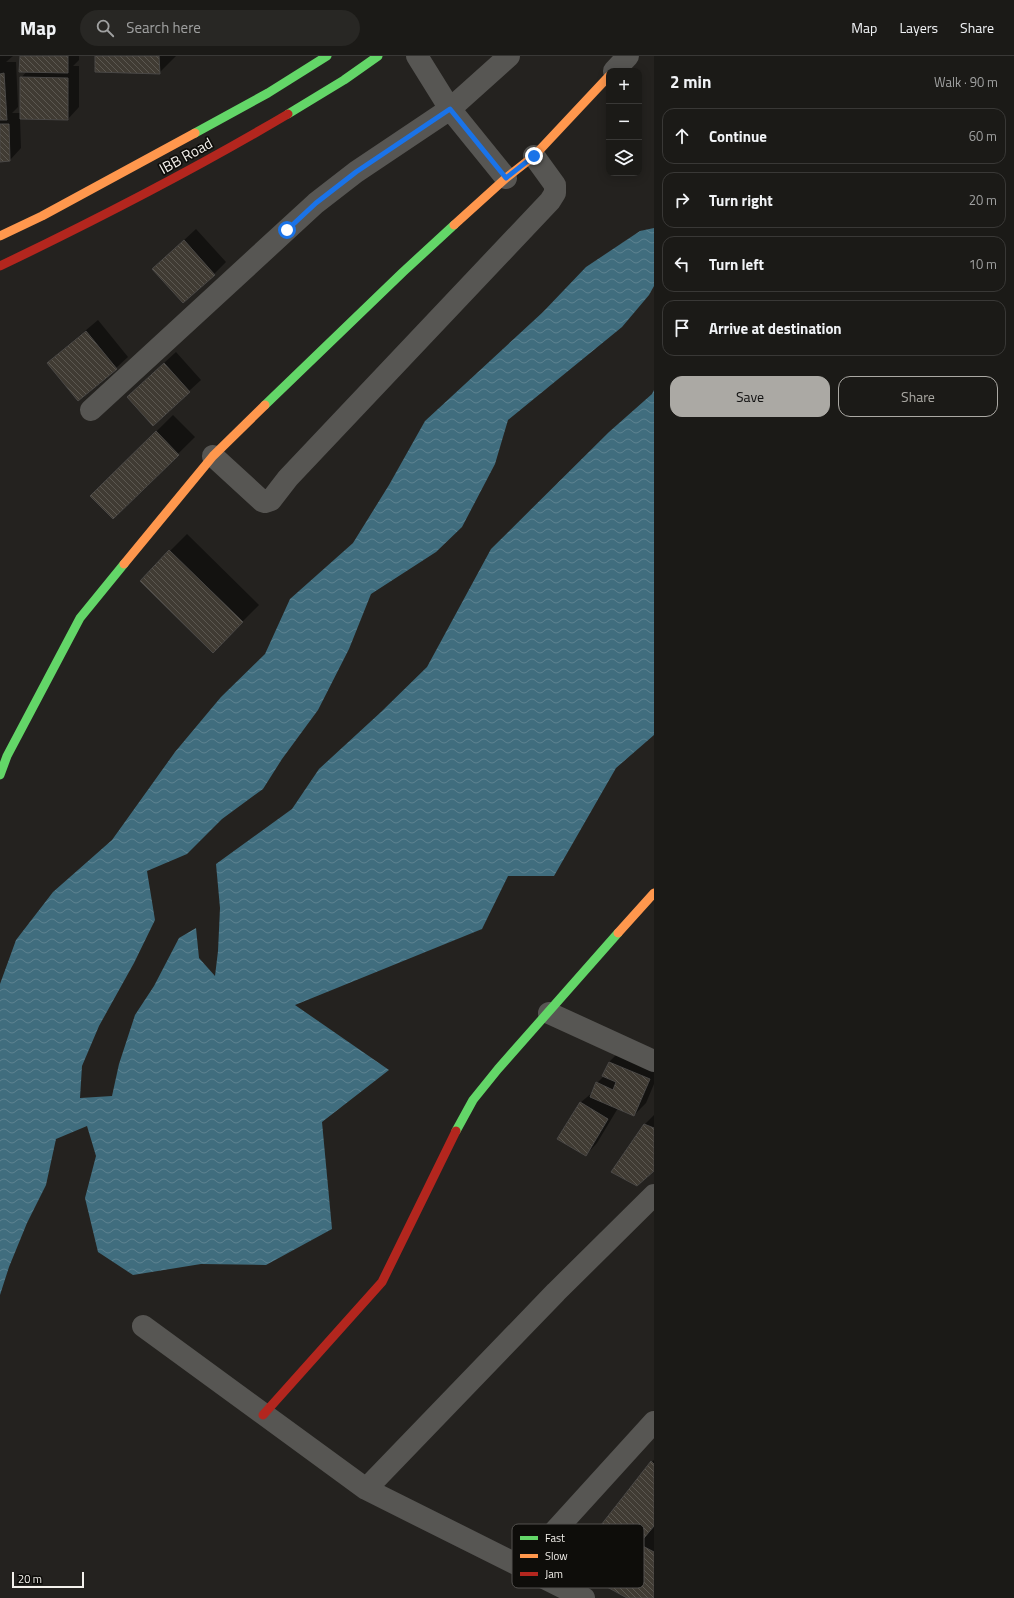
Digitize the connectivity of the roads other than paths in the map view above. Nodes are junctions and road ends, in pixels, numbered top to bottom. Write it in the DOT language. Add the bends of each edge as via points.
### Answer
graph roads {
  1 [pos="327,56"];
  2 [pos="378,56"];
  3 [pos="417,56"];
  4 [pos="509,56"];
  5 [pos="628,56"];
  6 [pos="617,68"];
  7 [pos="606,79"];
  8 [pos="450,109"];
  9 [pos="534,156"];
  10 [pos="506,178"];
  11 [pos="0,236"];
  12 [pos="0,266"];
  13 [pos="91,410"];
  14 [pos="212,456"];
  15 [pos="0,775"];
  16 [pos="654,893"];
  17 [pos="549,1012"];
  18 [pos="654,1061"];
  19 [pos="654,1195"];
  20 [pos="143,1326"];
  21 [pos="263,1415"];
  22 [pos="654,1423"];
  23 [pos="366,1489"];
  24 [pos="561,1524"];
  25 [pos="512,1562"];
  26 [pos="564,1588"];
  27 [pos="584,1598"];
  1 -- 11 [label="street, IBB Road" via="268,93 42,216"];
  2 -- 12 [label="street, IBB Road" via="293,112 207,160 117,209"];
  3 -- 8 [label="street"];
  4 -- 8 [label="street"];
  5 -- 6 [label="street"];
  7 -- 9 [label="street"];
  8 -- 10 [label="street"];
  8 -- 13 [label="street" via="356,172 316,203"];
  9 -- 10 [label="street"];
  9 -- 14 [label="street" via="555,185 555,193 550,201 288,478 271,500 262,501"];
  10 -- 14 [label="street" via="403,272"];
  14 -- 15 [label="street" via="80,618 7,756"];
  16 -- 17 [label="street"];
  17 -- 18 [label="street"];
  17 -- 21 [label="street" via="473,1100 452,1137 382,1282"];
  19 -- 23 [label="street" via="556,1292"];
  20 -- 21 [label="street"];
  21 -- 23 [label="street"];
  22 -- 24 [label="street"];
  23 -- 25 [label="street"];
  26 -- 27 [label="street"];
}
